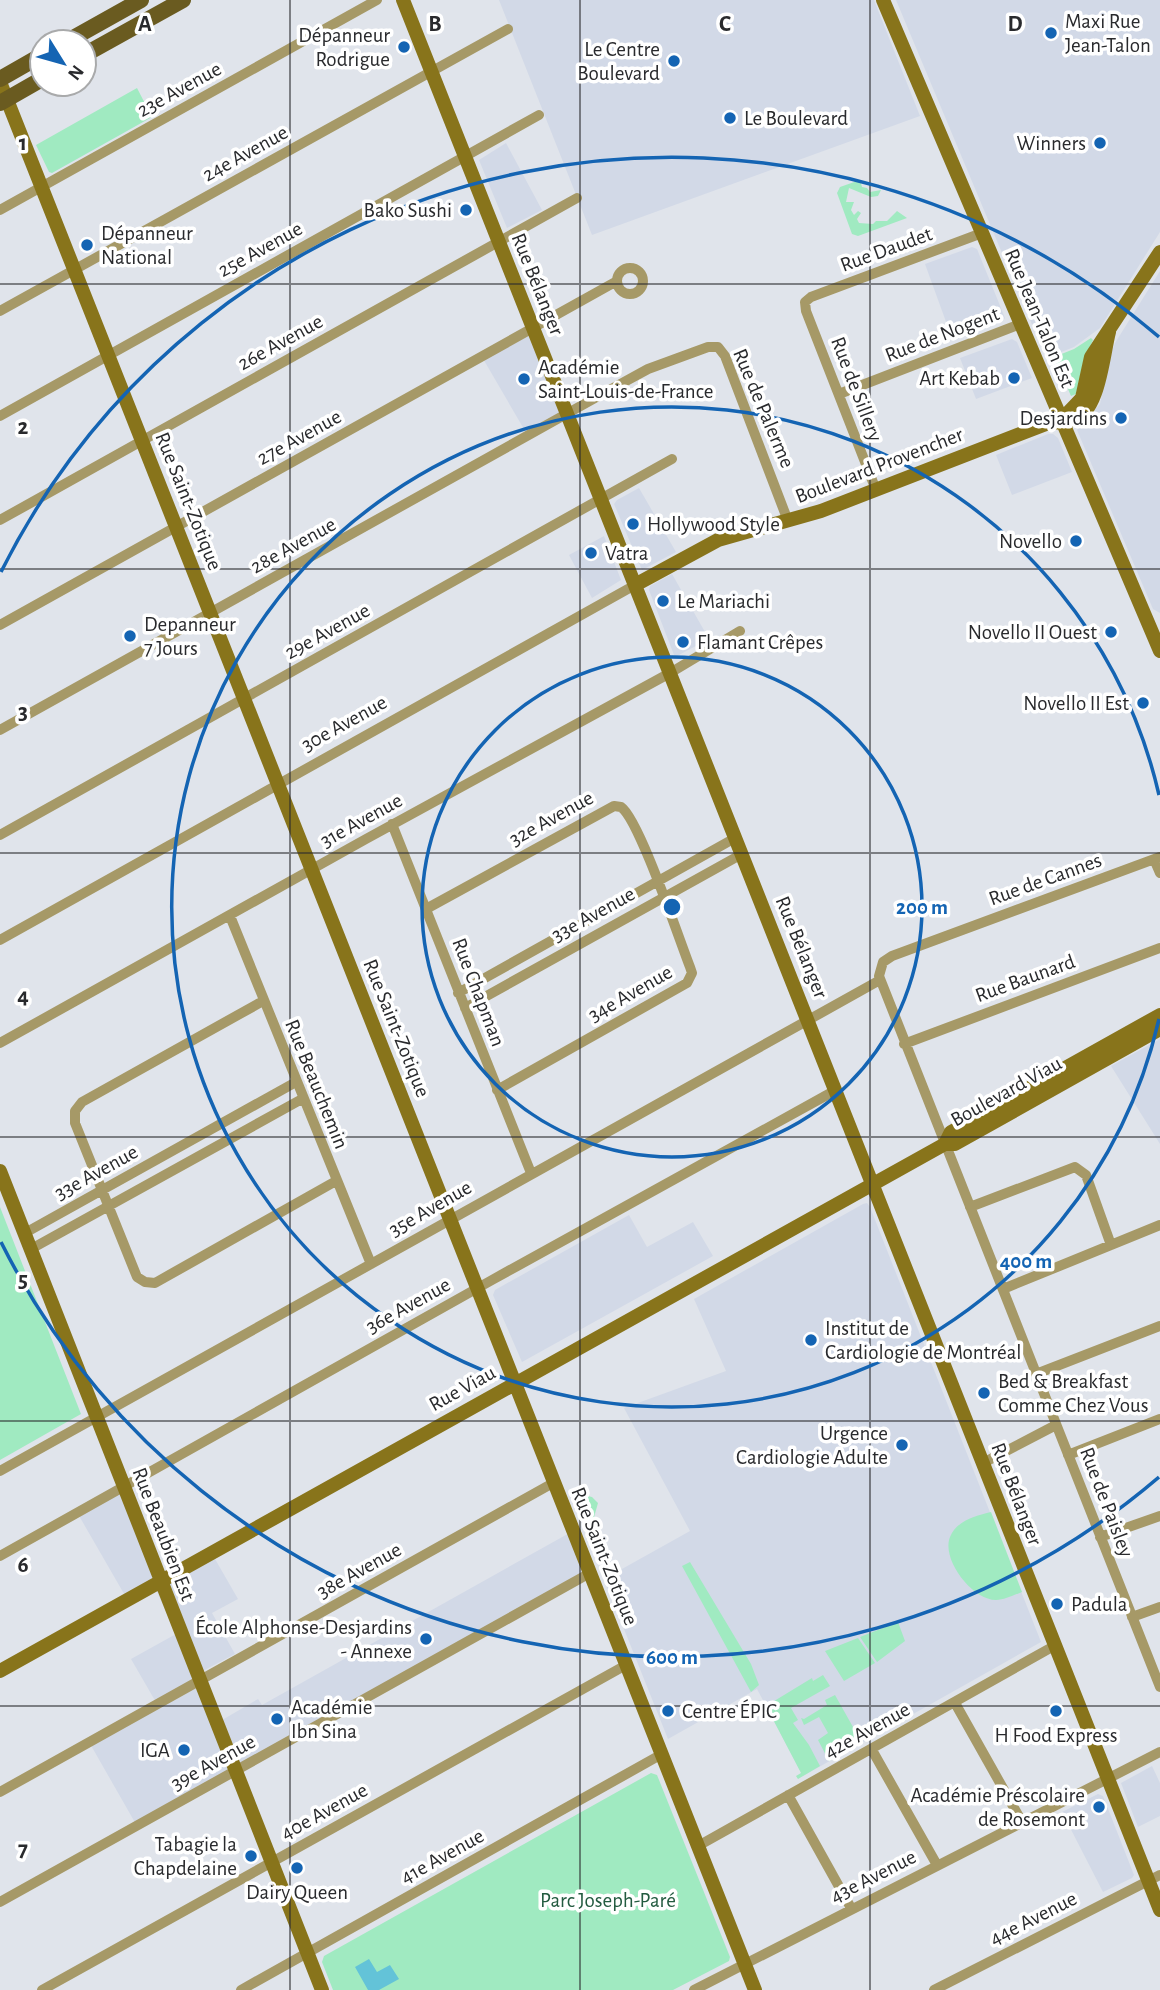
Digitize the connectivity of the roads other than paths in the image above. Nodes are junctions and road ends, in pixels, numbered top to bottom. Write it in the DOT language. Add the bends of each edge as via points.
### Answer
graph roads {
  1 [pos="141,0"];
  2 [pos="183,0"];
  3 [pos="377,0"];
  4 [pos="403,0"];
  5 [pos="883,0"];
  6 [pos="91,28"];
  7 [pos="508,29"];
  8 [pos="98,47"];
  9 [pos="28,63"];
  10 [pos="431,70"];
  11 [pos="0,80"];
  12 [pos="28,87"];
  13 [pos="3,101"];
  14 [pos="540,115"];
  15 [pos="465,157"];
  16 [pos="42,187"];
  17 [pos="578,198"];
  18 [pos="0,210"];
  19 [pos="982,233"];
  20 [pos="499,243"];
  21 [pos="1160,252"];
  22 [pos="75,270"];
  23 [pos="617,281"];
  24 [pos="806,302"];
  25 [pos="0,311"];
  26 [pos="1020,324"];
  27 [pos="534,327"];
  28 [pos="109,355"];
  29 [pos="839,394"];
  30 [pos="567,414"];
  31 [pos="0,416"];
  32 [pos="1061,420"];
  33 [pos="142,441"];
  34 [pos="672,459"];
  35 [pos="876,490"];
  36 [pos="601,499"];
  37 [pos="0,520"];
  38 [pos="788,522"];
  39 [pos="177,527"];
  40 [pos="709,544"];
  41 [pos="635,585"];
  42 [pos="210,613"];
  43 [pos="0,625"];
  44 [pos="1155,626"];
  45 [pos="740,631"];
  46 [pos="1160,651"];
  47 [pos="670,673"];
  48 [pos="244,699"];
  49 [pos="0,730"];
  50 [pos="278,785"];
  51 [pos="392,824"];
  52 [pos="0,835"];
  53 [pos="735,838"];
  54 [pos="742,854"];
  55 [pos="1157,858"];
  56 [pos="311,870"];
  57 [pos="1160,873"];
  58 [pos="657,881"];
  59 [pos="663,897"];
  60 [pos="426,909"];
  61 [pos="230,916"];
  62 [pos="0,940"];
  63 [pos="1160,948"];
  64 [pos="880,981"];
  65 [pos="458,993"];
  66 [pos="263,1001"];
  67 [pos="465,1009"];
  68 [pos="1160,1015"];
  69 [pos="807,1020"];
  70 [pos="1160,1029"];
  71 [pos="0,1043"];
  72 [pos="904,1044"];
  73 [pos="296,1082"];
  74 [pos="497,1090"];
  75 [pos="836,1090"];
  76 [pos="302,1099"];
  77 [pos="945,1144"];
  78 [pos="0,1171"];
  79 [pos="531,1173"];
  80 [pos="336,1181"];
  81 [pos="873,1185"];
  82 [pos="103,1190"];
  83 [pos="109,1206"];
  84 [pos="970,1207"];
  85 [pos="451,1219"];
  86 [pos="1160,1225"];
  87 [pos="24,1233"];
  88 [pos="1111,1245"];
  89 [pos="31,1249"];
  90 [pos="370,1264"];
  91 [pos="477,1289"];
  92 [pos="1003,1289"];
  93 [pos="1160,1326"];
  94 [pos="1036,1374"];
  95 [pos="515,1382"];
  96 [pos="96,1417"];
  97 [pos="1160,1419"];
  98 [pos="1056,1425"];
  99 [pos="1068,1455"];
  100 [pos="983,1462"];
  101 [pos="0,1471"];
  102 [pos="553,1483"];
  103 [pos="123,1487"];
  104 [pos="1160,1516"];
  105 [pos="1100,1537"];
  106 [pos="0,1556"];
  107 [pos="590,1573"];
  108 [pos="160,1581"];
  109 [pos="1160,1607"];
  110 [pos="1132,1617"];
  111 [pos="1054,1646"];
  112 [pos="626,1665"];
  113 [pos="0,1671"];
  114 [pos="200,1680"];
  115 [pos="1160,1687"];
  116 [pos="955,1703"];
  117 [pos="872,1750"];
  118 [pos="1160,1752"];
  119 [pos="662,1754"];
  120 [pos="235,1772"];
  121 [pos="1106,1779"];
  122 [pos="0,1792"];
  123 [pos="788,1796"];
  124 [pos="1021,1822"];
  125 [pos="698,1846"];
  126 [pos="271,1862"];
  127 [pos="937,1865"];
  128 [pos="1154,1878"];
  129 [pos="0,1902"];
  130 [pos="851,1908"];
  131 [pos="1160,1910"];
  132 [pos="307,1952"];
  133 [pos="745,1964"];
  134 [pos="42,1990"];
  135 [pos="240,1990"];
  136 [pos="322,1990"];
  137 [pos="694,1990"];
  138 [pos="755,1990"];
  139 [pos="934,1990"];
  1 -- 6 [label="main road"];
  2 -- 8 [label="main road"];
  3 -- 16 [label="street, 23e Avenue"];
  4 -- 10 [label="street, Rue Bélanger"];
  5 -- 19 [label="street, Rue Jean-Talon Est"];
  7 -- 10 [label="street, 24e Avenue"];
  9 -- 11 [label="main road"];
  10 -- 15 [label="street, Rue Bélanger"];
  10 -- 22 [label="street, 24e Avenue"];
  11 -- 13 [label="street, Rue Saint-Zotique"];
  12 -- 13 [label="main road"];
  13 -- 16 [label="street, Rue Saint-Zotique"];
  14 -- 15 [label="street, 25e Avenue"];
  15 -- 20 [label="street, Rue Bélanger"];
  15 -- 28 [label="street, 25e Avenue"];
  16 -- 18 [label="street, 23e Avenue"];
  16 -- 22 [label="street, Rue Saint-Zotique"];
  17 -- 20 [label="street, 26e Avenue"];
  19 -- 24 [label="street, Rue Daudet"];
  19 -- 26 [label="street, Rue Jean-Talon Est"];
  20 -- 27 [label="street, Rue Bélanger"];
  20 -- 33 [label="street, 26e Avenue"];
  21 -- 32 [label="street, Boulevard Provencher" via="1109,332 1093,402 1077,417"];
  22 -- 25 [label="street, 24e Avenue"];
  22 -- 28 [label="street, Rue Saint-Zotique"];
  23 -- 27 [label="street, 27e Avenue"];
  24 -- 29 [label="street, Rue de Sillery"];
  26 -- 29 [label="street, Rue de Nogent"];
  26 -- 32 [label="street, Rue Jean-Talon Est"];
  27 -- 30 [label="street, Rue Bélanger"];
  27 -- 39 [label="street, 27e Avenue"];
  28 -- 31 [label="street, 25e Avenue"];
  28 -- 33 [label="street, Rue Saint-Zotique"];
  29 -- 35 [label="street, Rue de Sillery"];
  30 -- 36 [label="street, Rue Bélanger"];
  30 -- 38 [label="street, Rue de Palerme" via="648,369 718,347"];
  30 -- 42 [label="street, 28e Avenue"];
  32 -- 35 [label="street, Boulevard Provencher"];
  32 -- 44 [label="street, Rue Jean-Talon Est"];
  33 -- 37 [label="street, 26e Avenue"];
  33 -- 39 [label="street, Rue Saint-Zotique"];
  34 -- 36 [label="street, 29e Avenue"];
  35 -- 38 [label="street, Boulevard Provencher"];
  36 -- 41 [label="street, Rue Bélanger"];
  36 -- 48 [label="street, 29e Avenue"];
  38 -- 40 [label="street, Boulevard Provencher"];
  39 -- 42 [label="street, Rue Saint-Zotique"];
  39 -- 43 [label="street, 27e Avenue"];
  40 -- 41 [label="street, 30e Avenue"];
  41 -- 47 [label="street, Rue Bélanger"];
  41 -- 50 [label="street, 30e Avenue"];
  42 -- 48 [label="street, Rue Saint-Zotique"];
  42 -- 49 [label="street, 28e Avenue"];
  44 -- 46 [label="street, Rue Jean-Talon Est"];
  45 -- 47 [label="street, 31e Avenue"];
  47 -- 51 [label="street, 31e Avenue"];
  47 -- 53 [label="street, Rue Bélanger"];
  48 -- 50 [label="street, Rue Saint-Zotique"];
  48 -- 52 [label="street, 29e Avenue"];
  50 -- 56 [label="street, Rue Saint-Zotique"];
  50 -- 62 [label="street, 30e Avenue"];
  51 -- 56 [label="street, 31e Avenue"];
  51 -- 60 [label="street, Rue Chapman"];
  53 -- 54 [label="street, Rue Bélanger"];
  53 -- 58 [label="street, 33e Avenue"];
  54 -- 59 [label="street, 33e Avenue"];
  54 -- 69 [label="street, Rue Bélanger"];
  55 -- 57 [label="street"];
  55 -- 64 [label="street, Rue de Cannes" via="892,956 883,962"];
  56 -- 61 [label="street, 31e Avenue"];
  56 -- 85 [label="street, Rue Saint-Zotique"];
  58 -- 59 [label="street, 34e Avenue"];
  58 -- 60 [label="street, 32e Avenue" via="632,817 614,806"];
  58 -- 65 [label="street, 33e Avenue"];
  59 -- 67 [label="street, 33e Avenue"];
  59 -- 74 [label="street, 34e Avenue" via="692,973 687,984"];
  60 -- 65 [label="street, Rue Chapman"];
  61 -- 66 [label="street, Rue Beauchemin"];
  61 -- 71 [label="street, 31e Avenue"];
  63 -- 72 [label="street, Rue Baunard"];
  64 -- 69 [label="street, 35e Avenue"];
  64 -- 72 [label="street, Rue de Paisley"];
  65 -- 67 [label="street, Rue Chapman"];
  66 -- 73 [label="street, Rue Beauchemin"];
  66 -- 82 [label="street" via="82,1102 75,1111 75,1123"];
  67 -- 74 [label="street, Rue Chapman"];
  68 -- 77 [label="street, Boulevard Viau" via="951,1132"];
  69 -- 75 [label="street, Rue Bélanger"];
  69 -- 79 [label="street, 35e Avenue"];
  70 -- 77 [label="street, Boulevard Viau" via="955,1144"];
  72 -- 77 [label="street, Rue de Paisley"];
  73 -- 76 [label="street, Rue Beauchemin"];
  73 -- 82 [label="street, 33e Avenue"];
  74 -- 79 [label="street, Rue Chapman"];
  75 -- 81 [label="street, Rue Bélanger"];
  75 -- 91 [label="street, 36e Avenue"];
  76 -- 80 [label="street, Rue Beauchemin"];
  76 -- 83 [label="street, 33e Avenue"];
  77 -- 81 [label="street, Rue Viau"];
  77 -- 84 [label="street, Rue de Paisley"];
  78 -- 87 [label="street, Rue Beaubien Est"];
  79 -- 85 [label="street, 35e Avenue"];
  80 -- 83 [label="street" via="155,1283 137,1277"];
  80 -- 90 [label="street, Rue Beauchemin"];
  81 -- 95 [label="street, Rue Viau"];
  81 -- 100 [label="street, Rue Bélanger"];
  82 -- 83 [label="street"];
  82 -- 87 [label="street, 33e Avenue"];
  83 -- 89 [label="street, 33e Avenue"];
  84 -- 88 [label="street" via="1075,1167 1086,1175"];
  84 -- 92 [label="street, Rue de Paisley"];
  85 -- 90 [label="street, 35e Avenue"];
  85 -- 91 [label="street, Rue Saint-Zotique"];
  86 -- 88 [label="street"];
  87 -- 89 [label="street, Rue Beaubien Est"];
  88 -- 92 [label="street"];
  89 -- 96 [label="street, Rue Beaubien Est"];
  90 -- 96 [label="street, 35e Avenue"];
  91 -- 95 [label="street, Rue Saint-Zotique"];
  91 -- 103 [label="street, 36e Avenue"];
  92 -- 94 [label="street, Rue de Paisley"];
  93 -- 94 [label="street"];
  94 -- 98 [label="street, Rue de Paisley"];
  95 -- 102 [label="street, Rue Saint-Zotique"];
  95 -- 108 [label="street, Rue Viau"];
  96 -- 101 [label="street, 35e Avenue"];
  96 -- 103 [label="street, Rue Beaubien Est"];
  97 -- 99 [label="street"];
  98 -- 99 [label="street, Rue de Paisley"];
  98 -- 100 [label="street"];
  99 -- 105 [label="street, Rue de Paisley"];
  100 -- 111 [label="street, Rue Bélanger"];
  102 -- 107 [label="street, Rue Saint-Zotique"];
  102 -- 114 [label="street, 38e Avenue"];
  103 -- 106 [label="street, 36e Avenue"];
  103 -- 108 [label="street, Rue Beaubien Est"];
  104 -- 105 [label="street"];
  105 -- 110 [label="street, Rue de Paisley"];
  107 -- 112 [label="street, Rue Saint-Zotique"];
  107 -- 120 [label="street, 39e Avenue"];
  108 -- 113 [label="street, Rue Viau"];
  108 -- 114 [label="street, Rue Beaubien Est"];
  109 -- 110 [label="street"];
  110 -- 115 [label="street, Rue de Paisley"];
  111 -- 116 [label="street, 42e Avenue"];
  111 -- 121 [label="street, Rue Bélanger"];
  112 -- 119 [label="street, Rue Saint-Zotique"];
  112 -- 126 [label="street, 40e Avenue"];
  114 -- 120 [label="street, Rue Beaubien Est"];
  114 -- 122 [label="street, 38e Avenue"];
  116 -- 117 [label="street, 42e Avenue"];
  116 -- 124 [label="street"];
  117 -- 123 [label="street, 42e Avenue"];
  117 -- 127 [label="street"];
  118 -- 121 [label="street, 43e Avenue"];
  119 -- 125 [label="street, Rue Saint-Zotique"];
  119 -- 132 [label="street, 41e Avenue"];
  120 -- 126 [label="street, Rue Beaubien Est"];
  120 -- 129 [label="street, 39e Avenue"];
  121 -- 124 [label="street, 43e Avenue"];
  121 -- 128 [label="street, Rue Bélanger"];
  123 -- 125 [label="street, 42e Avenue"];
  123 -- 130 [label="street"];
  124 -- 127 [label="street, 43e Avenue"];
  125 -- 133 [label="street, Rue Saint-Zotique"];
  126 -- 132 [label="street, Rue Beaubien Est"];
  126 -- 134 [label="street, 40e Avenue"];
  127 -- 130 [label="street, 43e Avenue"];
  128 -- 131 [label="street, Rue Bélanger"];
  128 -- 139 [label="street, 44e Avenue"];
  130 -- 133 [label="street, 43e Avenue"];
  132 -- 135 [label="street, 41e Avenue"];
  132 -- 136 [label="street, Rue Beaubien Est"];
  133 -- 137 [label="street, 43e Avenue"];
  133 -- 138 [label="street, Rue Saint-Zotique"];
}
